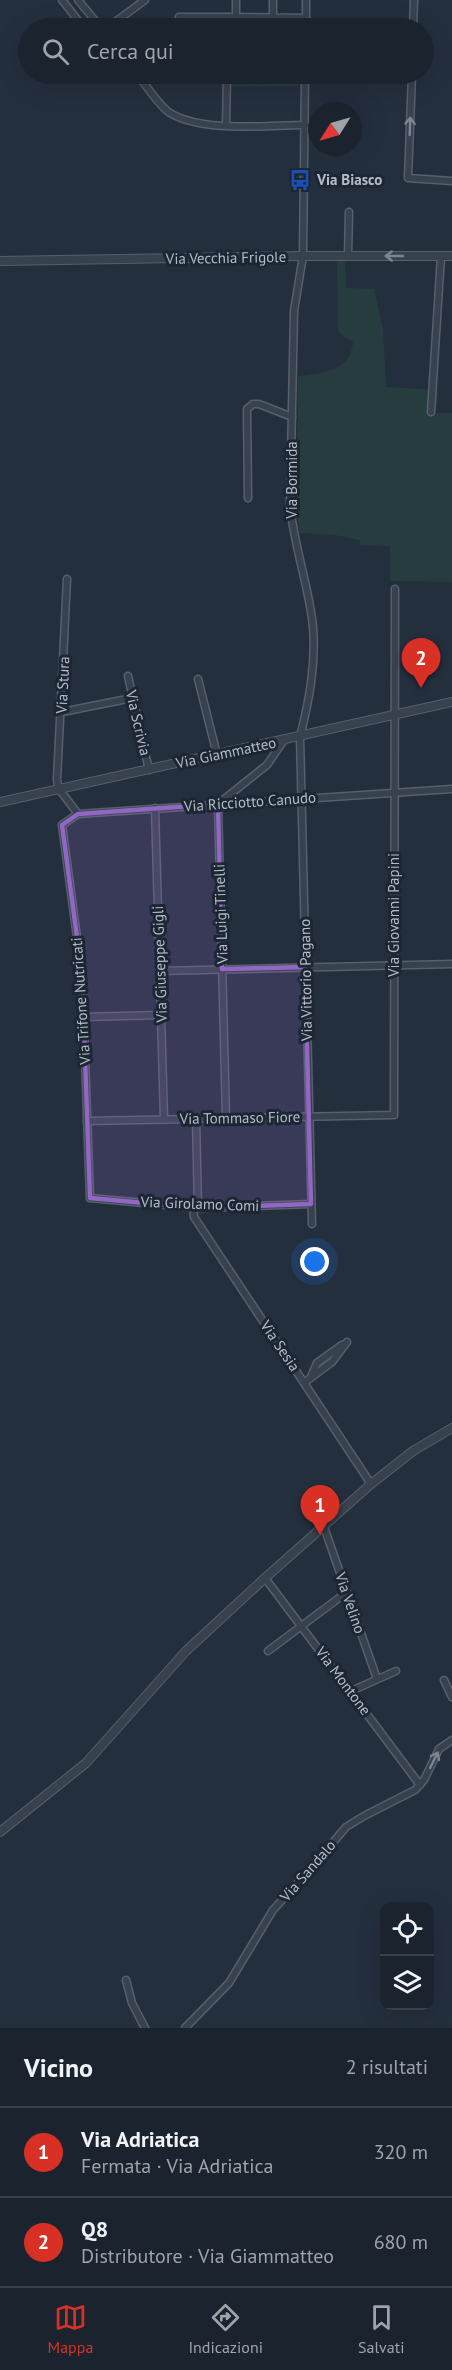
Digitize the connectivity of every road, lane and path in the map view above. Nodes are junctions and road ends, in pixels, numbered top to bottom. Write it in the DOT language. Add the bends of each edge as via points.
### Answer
graph roads {
  1 [pos="62,0"];
  2 [pos="78,0"];
  3 [pos="145,0"];
  4 [pos="237,0"];
  5 [pos="273,0"];
  6 [pos="306,0"];
  7 [pos="414,0"];
  8 [pos="228,17"];
  9 [pos="236,17"];
  10 [pos="273,17"];
  11 [pos="76,18"];
  12 [pos="93,18"];
  13 [pos="120,18"];
  14 [pos="179,18"];
  15 [pos="306,18"];
  16 [pos="413,18"];
  17 [pos="145,84"];
  18 [pos="227,84"];
  19 [pos="305,84"];
  20 [pos="412,84"];
  21 [pos="226,125"];
  22 [pos="305,125"];
  23 [pos="452,181"];
  24 [pos="349,212"];
  25 [pos="303,256"];
  26 [pos="348,256"];
  27 [pos="441,256"];
  28 [pos="452,256"];
  29 [pos="0,261"];
  30 [pos="431,412"];
  31 [pos="292,417"];
  32 [pos="248,498"];
  33 [pos="67,579"];
  34 [pos="394,589"];
  35 [pos="128,676"];
  36 [pos="198,679"];
  37 [pos="132,698"];
  38 [pos="452,702"];
  39 [pos="62,712"];
  40 [pos="395,715"];
  41 [pos="300,736"];
  42 [pos="284,740"];
  43 [pos="218,755"];
  44 [pos="149,770"];
  45 [pos="59,789"];
  46 [pos="452,789"];
  47 [pos="394,793"];
  48 [pos="301,799"];
  49 [pos="0,802"];
  50 [pos="218,804"];
  51 [pos="155,808"];
  52 [pos="78,813"];
  53 [pos="452,964"];
  54 [pos="394,965"];
  55 [pos="305,967"];
  56 [pos="222,969"];
  57 [pos="160,971"];
  58 [pos="161,1015"];
  59 [pos="84,1017"];
  60 [pos="394,1115"];
  61 [pos="309,1117"];
  62 [pos="226,1118"];
  63 [pos="164,1119"];
  64 [pos="196,1119"];
  65 [pos="87,1121"];
  66 [pos="90,1198"];
  67 [pos="311,1204"];
  68 [pos="196,1207"];
  69 [pos="312,1224"];
  70 [pos="311,1378"];
  71 [pos="304,1383"];
  72 [pos="452,1428"];
  73 [pos="371,1484"];
  74 [pos="324,1527"];
  75 [pos="265,1578"];
  76 [pos="347,1592"];
  77 [pos="301,1626"];
  78 [pos="268,1651"];
  79 [pos="396,1671"];
  80 [pos="377,1679"];
  81 [pos="444,1680"];
  82 [pos="351,1691"];
  83 [pos="452,1697"];
  84 [pos="452,1740"];
  85 [pos="420,1785"];
  86 [pos="0,1832"];
  87 [pos="126,1980"];
  88 [pos="145,2028"];
  89 [pos="185,2028"];
  1 -- 11 [label="street"];
  2 -- 12 [label="street"];
  3 -- 13 [label="street"];
  4 -- 9 [label="street"];
  5 -- 10 [label="street"];
  6 -- 15 [label="street"];
  7 -- 16 [label="street"];
  8 -- 9 [label="street"];
  8 -- 14 [label="street"];
  9 -- 10 [label="street"];
  10 -- 15 [label="street"];
  17 -- 21 [label="street" via="168,113 195,122"];
  18 -- 21 [label="street"];
  19 -- 22 [label="street, Via Bormida"];
  23 -- 20 [label="street, one-way" via="408,178"];
  21 -- 22 [label="street"];
  22 -- 25 [label="street, Via Bormida"];
  24 -- 26 [label="street"];
  25 -- 26 [label="street, Via Vecchia Frigole"];
  25 -- 29 [label="street, Via Vecchia Frigole"];
  25 -- 31 [label="street, Via Bormida" via="294,310"];
  27 -- 26 [label="street, Via Vecchia Frigole, one-way"];
  27 -- 28 [label="street, Via Vecchia Frigole"];
  27 -- 30 [label="street"];
  31 -- 32 [label="street" via="259,404 248,409"];
  31 -- 41 [label="street, Via Bormida" via="290,505 314,653"];
  33 -- 39 [label="street, Via Stura"];
  34 -- 40 [label="street, Via Giovanni Papini"];
  35 -- 37 [label="street, Via Scrivia"];
  36 -- 43 [label="street"];
  37 -- 39 [label="street"];
  37 -- 44 [label="street, Via Scrivia"];
  38 -- 40 [label="street, Via Giammatteo"];
  39 -- 45 [label="street, Via Stura"];
  40 -- 41 [label="street, Via Giammatteo"];
  40 -- 47 [label="street, Via Giovanni Papini"];
  41 -- 42 [label="street, Via Giammatteo"];
  41 -- 48 [label="street, Via Vittorio Pagano"];
  42 -- 43 [label="street, Via Giammatteo"];
  42 -- 50 [label="street" via="267,765"];
  43 -- 44 [label="street, Via Giammatteo"];
  44 -- 45 [label="street, Via Giammatteo"];
  45 -- 49 [label="street, Via Giammatteo"];
  45 -- 52 [label="street"];
  46 -- 47 [label="street, Via Ricciotto Canudo"];
  47 -- 48 [label="street, Via Ricciotto Canudo"];
  47 -- 54 [label="street, Via Giovanni Papini"];
  48 -- 50 [label="street, Via Ricciotto Canudo"];
  48 -- 55 [label="street, Via Vittorio Pagano"];
  50 -- 51 [label="street, Via Ricciotto Canudo"];
  50 -- 56 [label="street, Via Luigi Tinelli"];
  51 -- 52 [label="street, Via Ricciotto Canudo"];
  51 -- 57 [label="street, Via Giuseppe Gigli"];
  52 -- 59 [label="street, Via Trifone Nutricati" via="62,825"];
  53 -- 54 [label="street"];
  54 -- 55 [label="street"];
  54 -- 60 [label="street, Via Giovanni Papini"];
  55 -- 56 [label="street"];
  55 -- 61 [label="street, Via Vittorio Pagano"];
  56 -- 57 [label="street"];
  56 -- 62 [label="street, Via Luigi Tinelli"];
  57 -- 58 [label="street, Via Giuseppe Gigli"];
  58 -- 59 [label="street"];
  58 -- 63 [label="street, Via Giuseppe Gigli"];
  59 -- 65 [label="street, Via Trifone Nutricati"];
  60 -- 61 [label="street, Via Tommaso Fiore"];
  61 -- 62 [label="street, Via Tommaso Fiore"];
  61 -- 67 [label="street, Via Vittorio Pagano"];
  62 -- 64 [label="street, Via Tommaso Fiore"];
  63 -- 64 [label="street, Via Tommaso Fiore"];
  63 -- 65 [label="street, Via Tommaso Fiore"];
  64 -- 68 [label="street"];
  65 -- 66 [label="street, Via Trifone Nutricati"];
  66 -- 68 [label="street, Via Girolamo Comi"];
  67 -- 68 [label="street, Via Girolamo Comi"];
  67 -- 69 [label="street, Via Vittorio Pagano"];
  68 -- 71 [label="street, Via Sesia" via="194,1217"];
  70 -- 70 [label="street" via="317,1363 347,1342 332,1362"];
  70 -- 71 [label="street"];
  71 -- 73 [label="street, Via Sesia"];
  72 -- 73 [label="street" via="413,1451"];
  73 -- 74 [label="street"];
  74 -- 75 [label="street"];
  74 -- 76 [label="street, Via Velino"];
  75 -- 77 [label="street, Via Montone"];
  75 -- 86 [label="street" via="186,1651 86,1763"];
  76 -- 77 [label="street"];
  76 -- 80 [label="street, Via Velino"];
  77 -- 78 [label="street"];
  77 -- 82 [label="street, Via Montone"];
  79 -- 80 [label="street"];
  80 -- 82 [label="street"];
  81 -- 83 [label="street"];
  82 -- 85 [label="street, Via Montone"];
  85 -- 84 [label="street, Via Sandalo, one-way" via="439,1749"];
  85 -- 89 [label="street, Via Sandalo" via="353,1822 334,1840 273,1910 229,1983"];
  87 -- 88 [label="street"];
}
